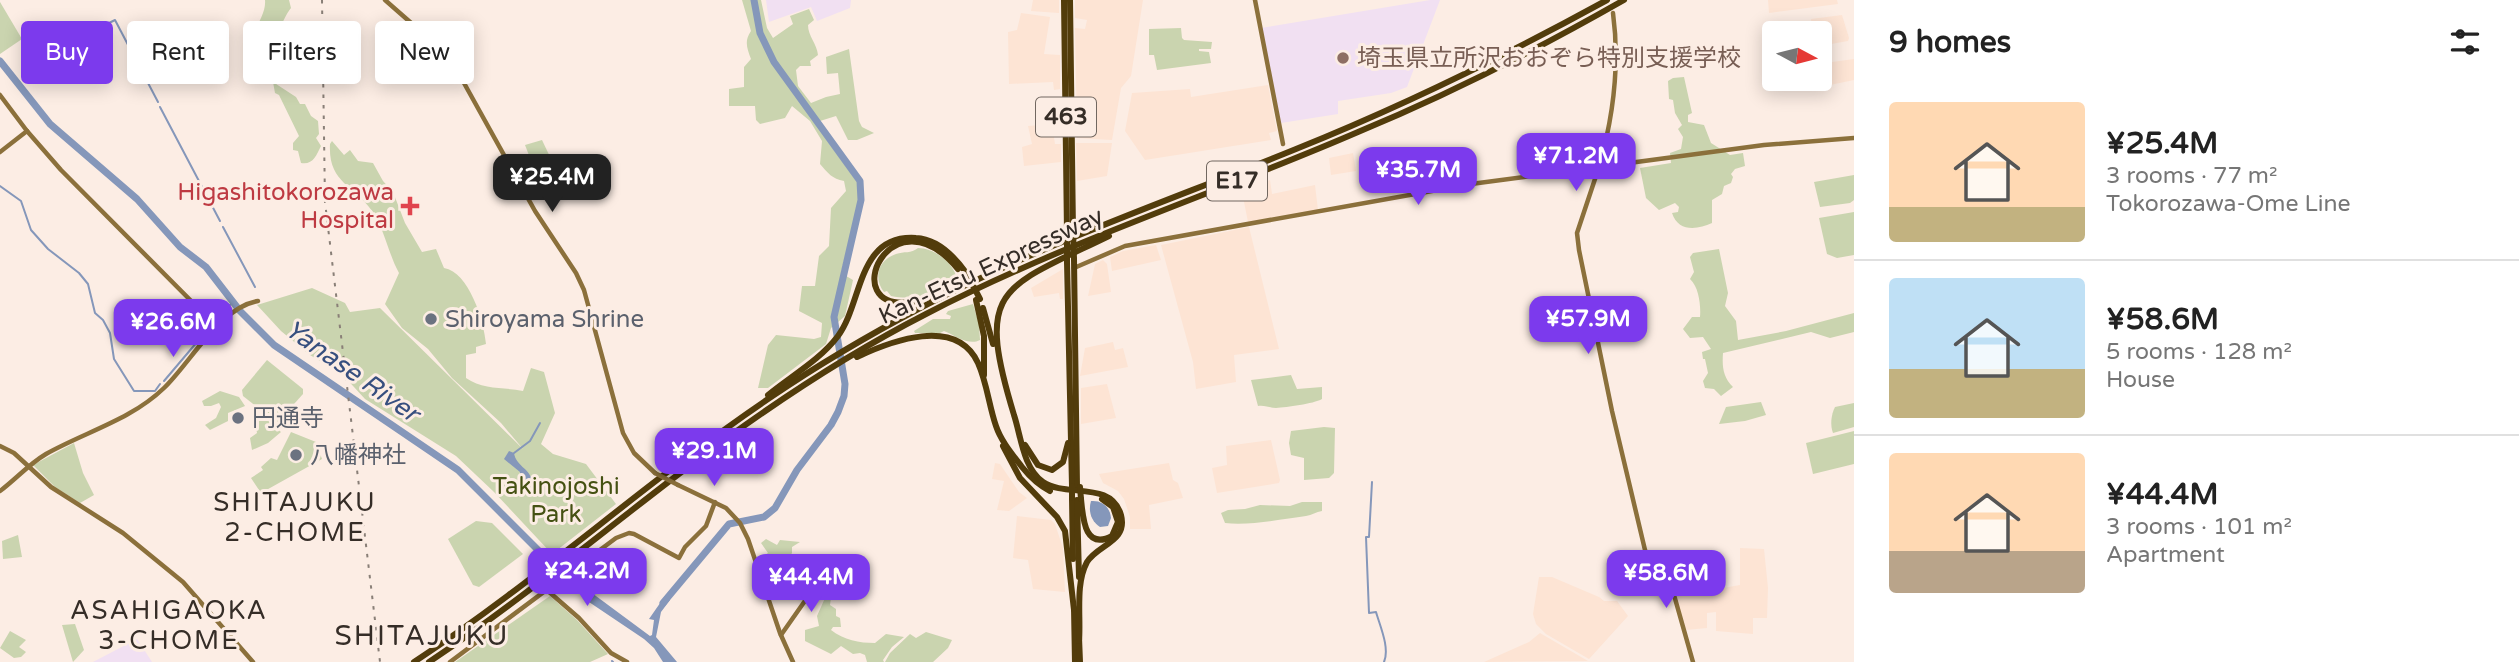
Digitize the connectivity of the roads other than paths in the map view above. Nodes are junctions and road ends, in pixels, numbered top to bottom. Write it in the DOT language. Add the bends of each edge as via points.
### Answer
graph roads {
  1 [pos="385,0"];
  2 [pos="1064,0"];
  3 [pos="1070,0"];
  4 [pos="1255,0"];
  5 [pos="1606,0"];
  6 [pos="1624,0"];
  7 [pos="1613,13"];
  8 [pos="0,95"];
  9 [pos="27,131"];
  10 [pos="1854,138"];
  11 [pos="1283,144"];
  12 [pos="0,152"];
  13 [pos="1599,167"];
  14 [pos="1154,214"];
  15 [pos="1070,232"];
  16 [pos="1024,258"];
  17 [pos="1071,270"];
  18 [pos="965,275"];
  19 [pos="978,300"];
  20 [pos="258,301"];
  21 [pos="217,327"];
  22 [pos="849,359"];
  23 [pos="1004,380"];
  24 [pos="986,391"];
  25 [pos="1070,413"];
  26 [pos="737,422"];
  27 [pos="996,427"];
  28 [pos="1021,437"];
  29 [pos="0,446"];
  30 [pos="28,467"];
  31 [pos="1076,486"];
  32 [pos="0,491"];
  33 [pos="1077,498"];
  34 [pos="715,502"];
  35 [pos="821,578"];
  36 [pos="522,590"];
  37 [pos="548,591"];
  38 [pos="1074,610"];
  39 [pos="781,636"];
  40 [pos="1079,641"];
  41 [pos="253,662"];
  42 [pos="414,662"];
  43 [pos="429,662"];
  44 [pos="450,662"];
  45 [pos="627,662"];
  46 [pos="793,662"];
  47 [pos="1077,662"];
  48 [pos="1693,662"];
  1 -- 34 [label="street, bridge" via="454,65 535,211 576,273 623,433 634,453 655,473"];
  2 -- 15 [label="highway, 463"];
  3 -- 15 [label="highway, 463"];
  4 -- 11 [label="street"];
  5 -- 16 [label="highway, Kan-Etsu Expressway / E17" via="1416,98"];
  6 -- 14 [label="highway, Kan-Etsu Expressway / E17" via="1404,112"];
  7 -- 13 [label="street" via="1612,109"];
  8 -- 9 [label="street"];
  9 -- 12 [label="street"];
  9 -- 21 [label="street"];
  10 -- 13 [label="street"];
  13 -- 17 [label="street" via="1471,184 1125,246"];
  13 -- 48 [label="street" via="1577,233 1580,256 1645,550 1674,595"];
  14 -- 22 [label="highway, Kan-Etsu Expressway / E17" via="1002,277 925,314"];
  14 -- 23 [label="highway" via="1011,289 1000,305 996,323"];
  15 -- 17 [label="highway, 463, bridge"];
  16 -- 18 [label="highway" via="913,302 884,296 873,277 885,252 909,243 939,251"];
  16 -- 26 [label="highway, Kan-Etsu Expressway / E17" via="831,358"];
  17 -- 25 [label="highway, 463"];
  17 -- 31 [label="highway, 463"];
  18 -- 19 [label="highway, bridge"];
  18 -- 26 [label="highway" via="948,252 932,242 909,238 891,242 866,266 842,329 827,348"];
  19 -- 23 [label="highway"];
  19 -- 24 [label="highway"];
  20 -- 21 [label="street" via="245,304"];
  21 -- 30 [label="street" via="164,388 136,411 56,448"];
  22 -- 24 [label="highway" via="901,340 944,338 973,355"];
  22 -- 36 [label="highway, Kan-Etsu Expressway / E17" via="778,402"];
  23 -- 28 [label="highway"];
  24 -- 27 [label="highway"];
  25 -- 28 [label="highway" via="1065,458 1055,469 1038,465"];
  25 -- 31 [label="highway, 463"];
  26 -- 36 [label="highway, Kan-Etsu Expressway / E17"];
  27 -- 33 [label="highway" via="1013,456 1042,487 1098,498 1110,505 1118,522 1112,536 1101,539 1089,534"];
  27 -- 38 [label="highway" via="1016,472 1065,531"];
  28 -- 40 [label="highway" via="1029,466 1042,481 1056,488 1104,495 1121,513 1120,534 1092,556 1083,572"];
  29 -- 30 [label="street"];
  30 -- 32 [label="street"];
  30 -- 41 [label="street" via="123,533 183,582"];
  31 -- 33 [label="highway, 463, bridge"];
  33 -- 38 [label="highway, 463"];
  33 -- 40 [label="highway, 463"];
  34 -- 37 [label="street" via="706,526 678,558 629,533 616,538"];
  34 -- 39 [label="street" via="743,528"];
  35 -- 39 [label="street"];
  36 -- 42 [label="highway, Kan-Etsu Expressway / E17"];
  36 -- 43 [label="highway, Kan-Etsu Expressway / E17"];
  37 -- 44 [label="street"];
  37 -- 45 [label="street" via="611,653"];
  38 -- 47 [label="highway, 463"];
  39 -- 46 [label="street"];
  40 -- 47 [label="highway, 463"];
}
